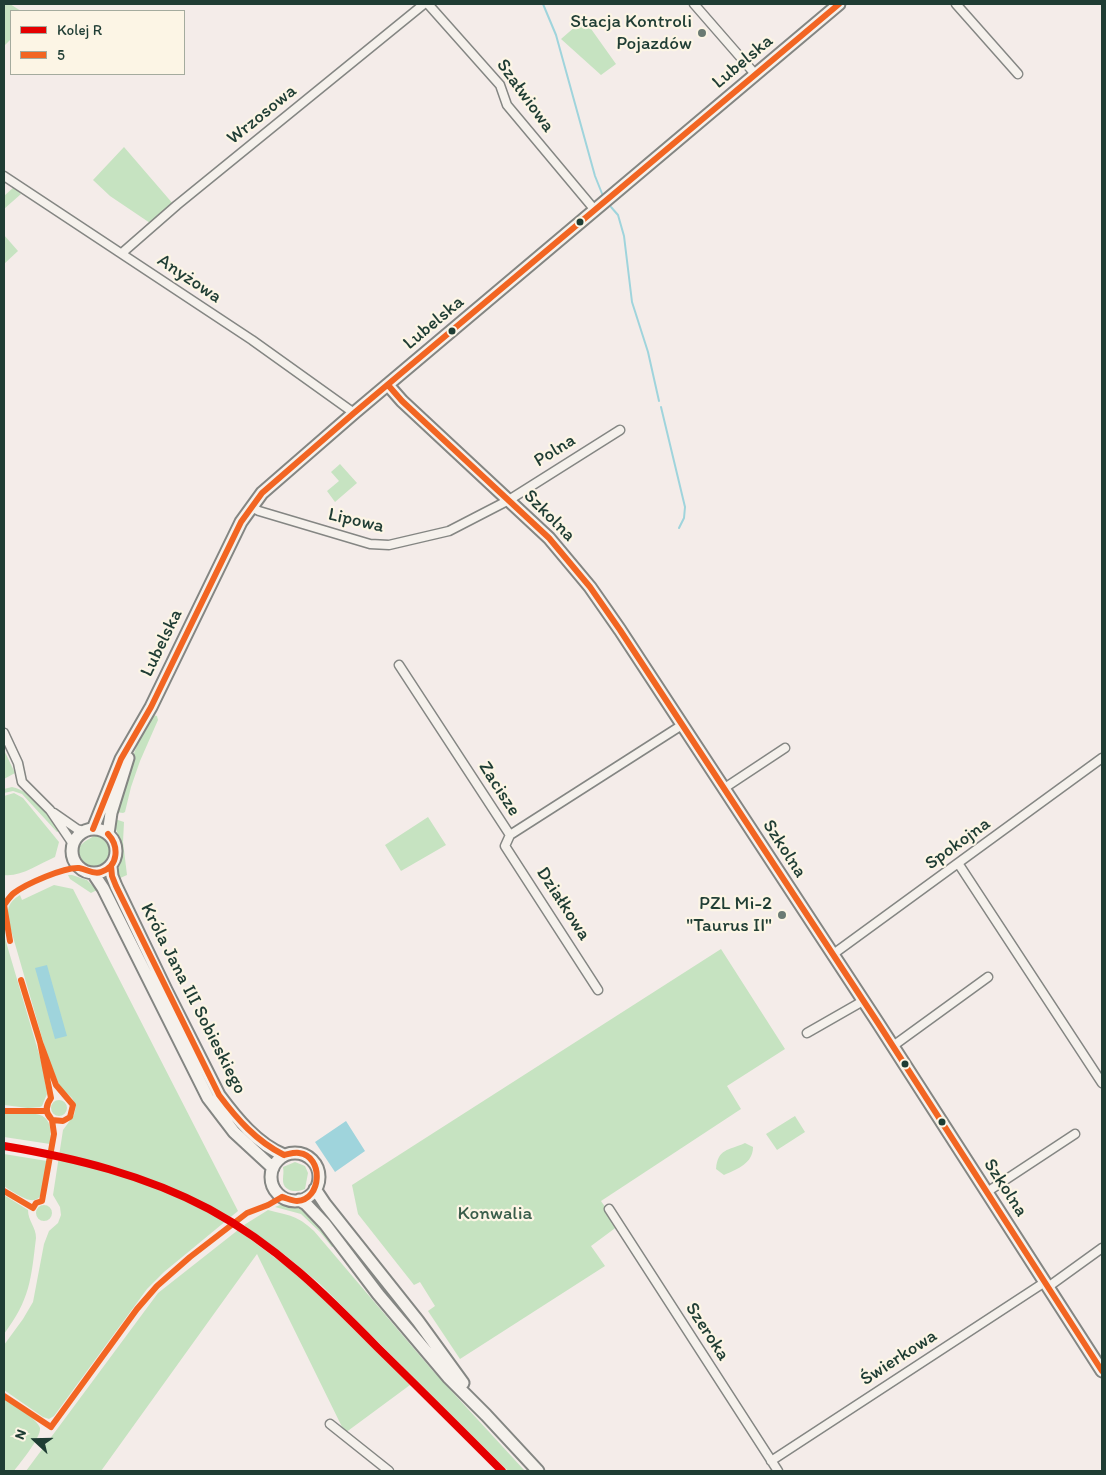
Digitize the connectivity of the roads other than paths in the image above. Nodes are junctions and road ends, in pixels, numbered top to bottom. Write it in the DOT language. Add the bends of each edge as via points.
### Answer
graph roads {
  1 [pos="424,4"];
  2 [pos="428,4"];
  3 [pos="694,4"];
  4 [pos="839,4"];
  5 [pos="956,4"];
  6 [pos="755,74"];
  7 [pos="1018,74"];
  8 [pos="4,176"];
  9 [pos="594,209"];
  10 [pos="122,253"];
  11 [pos="388,385"];
  12 [pos="354,412"];
  13 [pos="620,430"];
  14 [pos="509,500"];
  15 [pos="251,507"];
  16 [pos="399,665"];
  17 [pos="682,726"];
  18 [pos="4,733"];
  19 [pos="135,737"];
  20 [pos="785,748"];
  21 [pos="1102,758"];
  22 [pos="723,788"];
  23 [pos="50,810"];
  24 [pos="88,830"];
  25 [pos="108,834"];
  26 [pos="510,835"];
  27 [pos="73,844"];
  28 [pos="958,863"];
  29 [pos="111,866"];
  30 [pos="93,874"];
  31 [pos="832,954"];
  32 [pos="988,977"];
  33 [pos="598,990"];
  34 [pos="863,1001"];
  35 [pos="807,1033"];
  36 [pos="892,1046"];
  37 [pos="1102,1083"];
  38 [pos="1074,1134"];
  39 [pos="284,1156"];
  40 [pos="273,1168"];
  41 [pos="315,1189"];
  42 [pos="987,1192"];
  43 [pos="299,1200"];
  44 [pos="609,1209"];
  45 [pos="1102,1248"];
  46 [pos="1047,1285"];
  47 [pos="1102,1371"];
  48 [pos="486,1415"];
  49 [pos="330,1424"];
  50 [pos="771,1461"];
  51 [pos="389,1471"];
  52 [pos="538,1471"];
  53 [pos="778,1471"];
  1 -- 10 [label="street, Wrzosowa"];
  2 -- 9 [label="street, Szałwiowa" via="500,85 507,105"];
  3 -- 6 [label="street"];
  4 -- 6 [label="main road, Lubelska"];
  5 -- 7 [label="street"];
  6 -- 9 [label="main road, Lubelska"];
  8 -- 10 [label="street, Anyżowa"];
  9 -- 11 [label="main road, Lubelska"];
  10 -- 12 [label="street, Anyżowa"];
  11 -- 12 [label="main road, Lubelska"];
  11 -- 14 [label="main road, Szkolna"];
  12 -- 15 [label="main road, Lubelska" via="286,470"];
  13 -- 14 [label="street, Polna"];
  14 -- 15 [label="street, Lipowa" via="449,531 383,546 364,543"];
  14 -- 17 [label="main road, Szkolna" via="556,546 590,587"];
  15 -- 19 [label="main road, Lubelska"];
  16 -- 26 [label="street, Zacisze"];
  17 -- 22 [label="main road, Szkolna"];
  17 -- 26 [label="street, Zacisze"];
  18 -- 23 [label="street" via="18,763 22,782"];
  19 -- 24 [label="main road, Lubelska" via="117,767"];
  19 -- 25 [label="main road, Lubelska" via="111,813"];
  20 -- 22 [label="street"];
  21 -- 28 [label="street, Spokojna"];
  22 -- 31 [label="main road, Szkolna"];
  23 -- 24 [label="street" via="77,829"];
  23 -- 27 [label="street"];
  24 -- 25 [label="main road" via="101,830"];
  24 -- 27 [label="main road"];
  25 -- 29 [label="main road" via="117,849"];
  26 -- 33 [label="street, Działkowa" via="505,846"];
  27 -- 30 [label="main road" via="76,863"];
  28 -- 31 [label="street, Spokojna"];
  28 -- 37 [label="street"];
  29 -- 30 [label="main road"];
  29 -- 39 [label="main road, Króla Jana III Sobieskiego" via="116,886 215,1088 252,1133"];
  30 -- 40 [label="main road, Króla Jana III Sobieskiego" via="103,888 208,1098 234,1132"];
  31 -- 34 [label="main road, Szkolna"];
  32 -- 36 [label="street"];
  34 -- 35 [label="street"];
  34 -- 36 [label="main road, Szkolna"];
  36 -- 42 [label="main road, Szkolna"];
  38 -- 42 [label="street"];
  39 -- 40 [label="main road"];
  39 -- 41 [label="main road" via="297,1153 312,1160 318,1172"];
  40 -- 43 [label="main road" via="272,1182 276,1192 287,1199"];
  41 -- 43 [label="main road"];
  41 -- 48 [label="main road"];
  42 -- 46 [label="main road, Szkolna"];
  43 -- 48 [label="main road" via="324,1224 448,1377"];
  44 -- 50 [label="street, Szeroka"];
  45 -- 46 [label="street, Świerkowa"];
  46 -- 47 [label="main road, Szkolna"];
  46 -- 50 [label="street, Świerkowa"];
  48 -- 52 [label="main road"];
  49 -- 51 [label="street"];
  50 -- 53 [label="street, Szeroka"];
}
